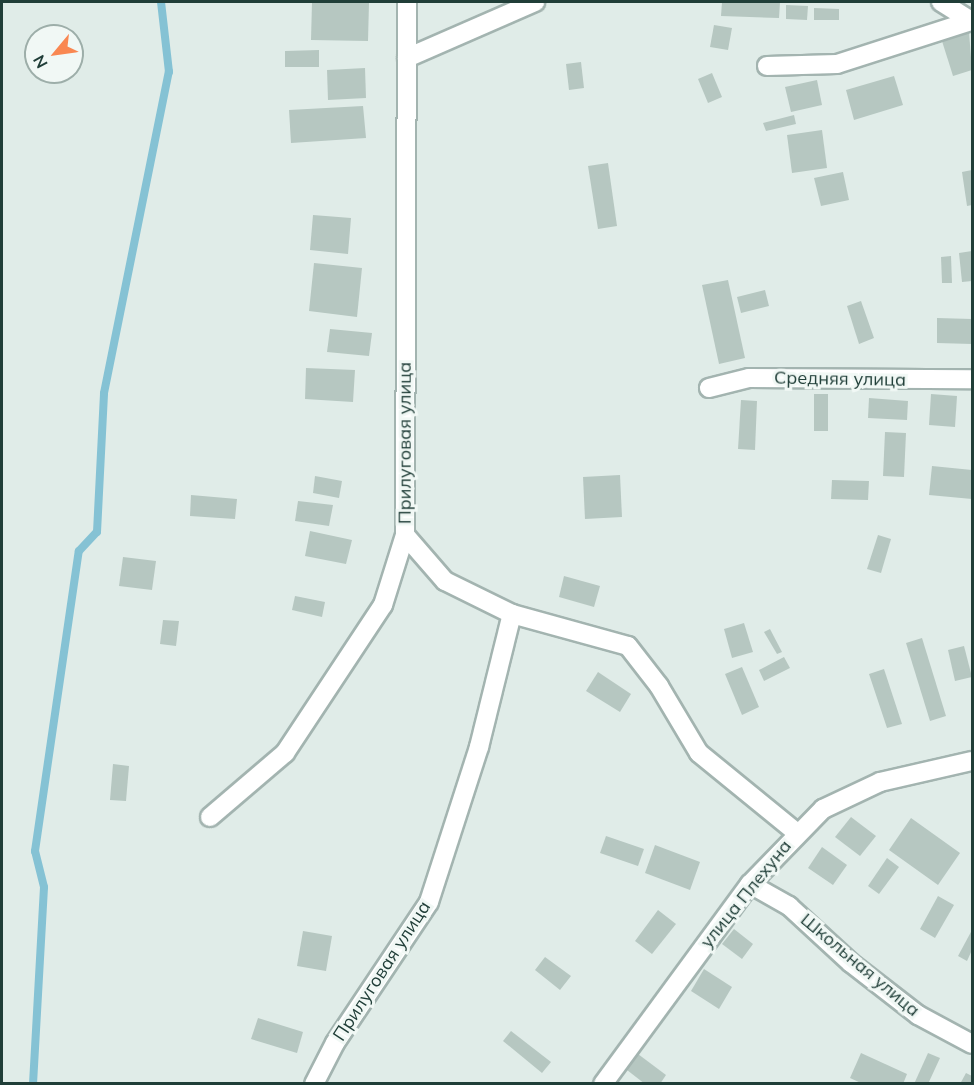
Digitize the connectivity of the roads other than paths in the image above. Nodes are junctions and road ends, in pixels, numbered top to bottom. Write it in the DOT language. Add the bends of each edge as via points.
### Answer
graph roads {
  1 [pos="407,2"];
  2 [pos="535,2"];
  3 [pos="941,2"];
  4 [pos="972,21"];
  5 [pos="407,58"];
  6 [pos="767,66"];
  7 [pos="972,379"];
  8 [pos="709,387"];
  9 [pos="405,535"];
  10 [pos="512,614"];
  11 [pos="972,761"];
  12 [pos="210,817"];
  13 [pos="797,833"];
  14 [pos="750,884"];
  15 [pos="972,1044"];
  16 [pos="314,1083"];
  17 [pos="603,1083"];
  1 -- 5 [label="street, Прилуговая улица"];
  2 -- 5 [label="street"];
  3 -- 4 [label="street"];
  4 -- 6 [label="street" via="837,64"];
  5 -- 9 [label="street, Прилуговая улица"];
  7 -- 8 [label="street, Средняя улица" via="749,378"];
  9 -- 10 [label="street" via="445,581"];
  9 -- 12 [label="street, Прилуговая улица" via="383,605 285,753"];
  10 -- 13 [label="street" via="628,646 659,686 699,753"];
  10 -- 16 [label="street, Прилуговая улица" via="479,747 429,902 335,1043"];
  11 -- 13 [label="street, улица Плехуна" via="880,782 823,809"];
  13 -- 14 [label="street, улица Плехуна"];
  14 -- 15 [label="street, Школьная улица" via="789,906 851,963 918,1015"];
  14 -- 17 [label="street, улица Плехуна"];
}
